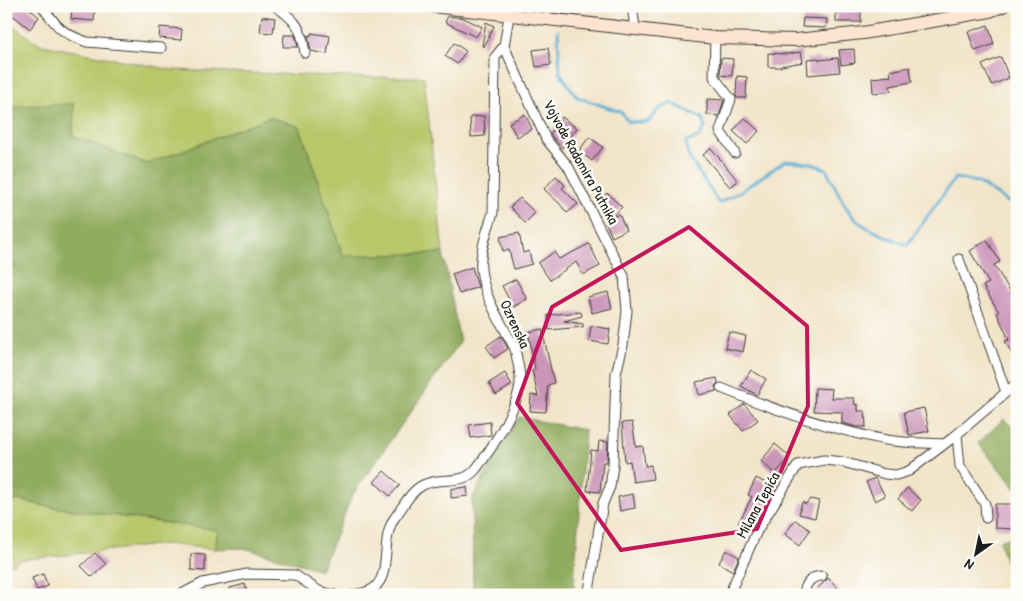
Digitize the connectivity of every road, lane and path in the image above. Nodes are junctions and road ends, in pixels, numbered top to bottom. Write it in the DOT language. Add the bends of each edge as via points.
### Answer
graph roads {
  1 [pos="42,6"];
  2 [pos="275,6"];
  3 [pos="432,6"];
  4 [pos="632,6"];
  5 [pos="1003,6"];
  6 [pos="509,16"];
  7 [pos="635,28"];
  8 [pos="715,38"];
  9 [pos="504,46"];
  10 [pos="161,48"];
  11 [pos="305,53"];
  12 [pos="735,153"];
  13 [pos="959,259"];
  14 [pos="1017,383"];
  15 [pos="721,388"];
  16 [pos="1006,392"];
  17 [pos="956,435"];
  18 [pos="944,444"];
  19 [pos="986,518"];
  20 [pos="822,576"];
  21 [pos="589,591"];
  22 [pos="180,595"];
  23 [pos="334,595"];
  24 [pos="354,595"];
  25 [pos="729,595"];
  26 [pos="803,595"];
  1 -- 10 [label="street" via="59,29 87,42"];
  2 -- 11 [label="street" via="292,19 303,34"];
  3 -- 6 [label="main road"];
  4 -- 7 [label="street"];
  5 -- 8 [label="main road" via="990,11 853,34 796,40"];
  6 -- 7 [label="main road"];
  6 -- 9 [label="street"];
  7 -- 8 [label="main road"];
  8 -- 12 [label="street" via="714,77 731,99 720,131"];
  9 -- 21 [label="street, Vojvode Radomira Putnika" via="546,139 568,166 624,276 627,311 616,374 613,465 610,487 603,503"];
  9 -- 24 [label="street, Ozrenska" via="495,57 492,213 481,266 492,308 515,347 520,380 515,405 467,478 442,479 413,492 391,522 387,535 386,568 379,582 370,590"];
  13 -- 16 [label="street"];
  14 -- 16 [label="street, Milana Tepića"];
  15 -- 18 [label="street" via="840,430 888,440"];
  16 -- 17 [label="street, Milana Tepića"];
  17 -- 18 [label="street, Milana Tepića"];
  17 -- 19 [label="street" via="960,466 985,504"];
  18 -- 25 [label="street, Milana Tepića" via="909,471 896,475 824,460 798,465 757,531"];
  20 -- 26 [label="street" via="808,581"];
  22 -- 23 [label="street" via="203,583 247,574 295,575 319,591"];
}
